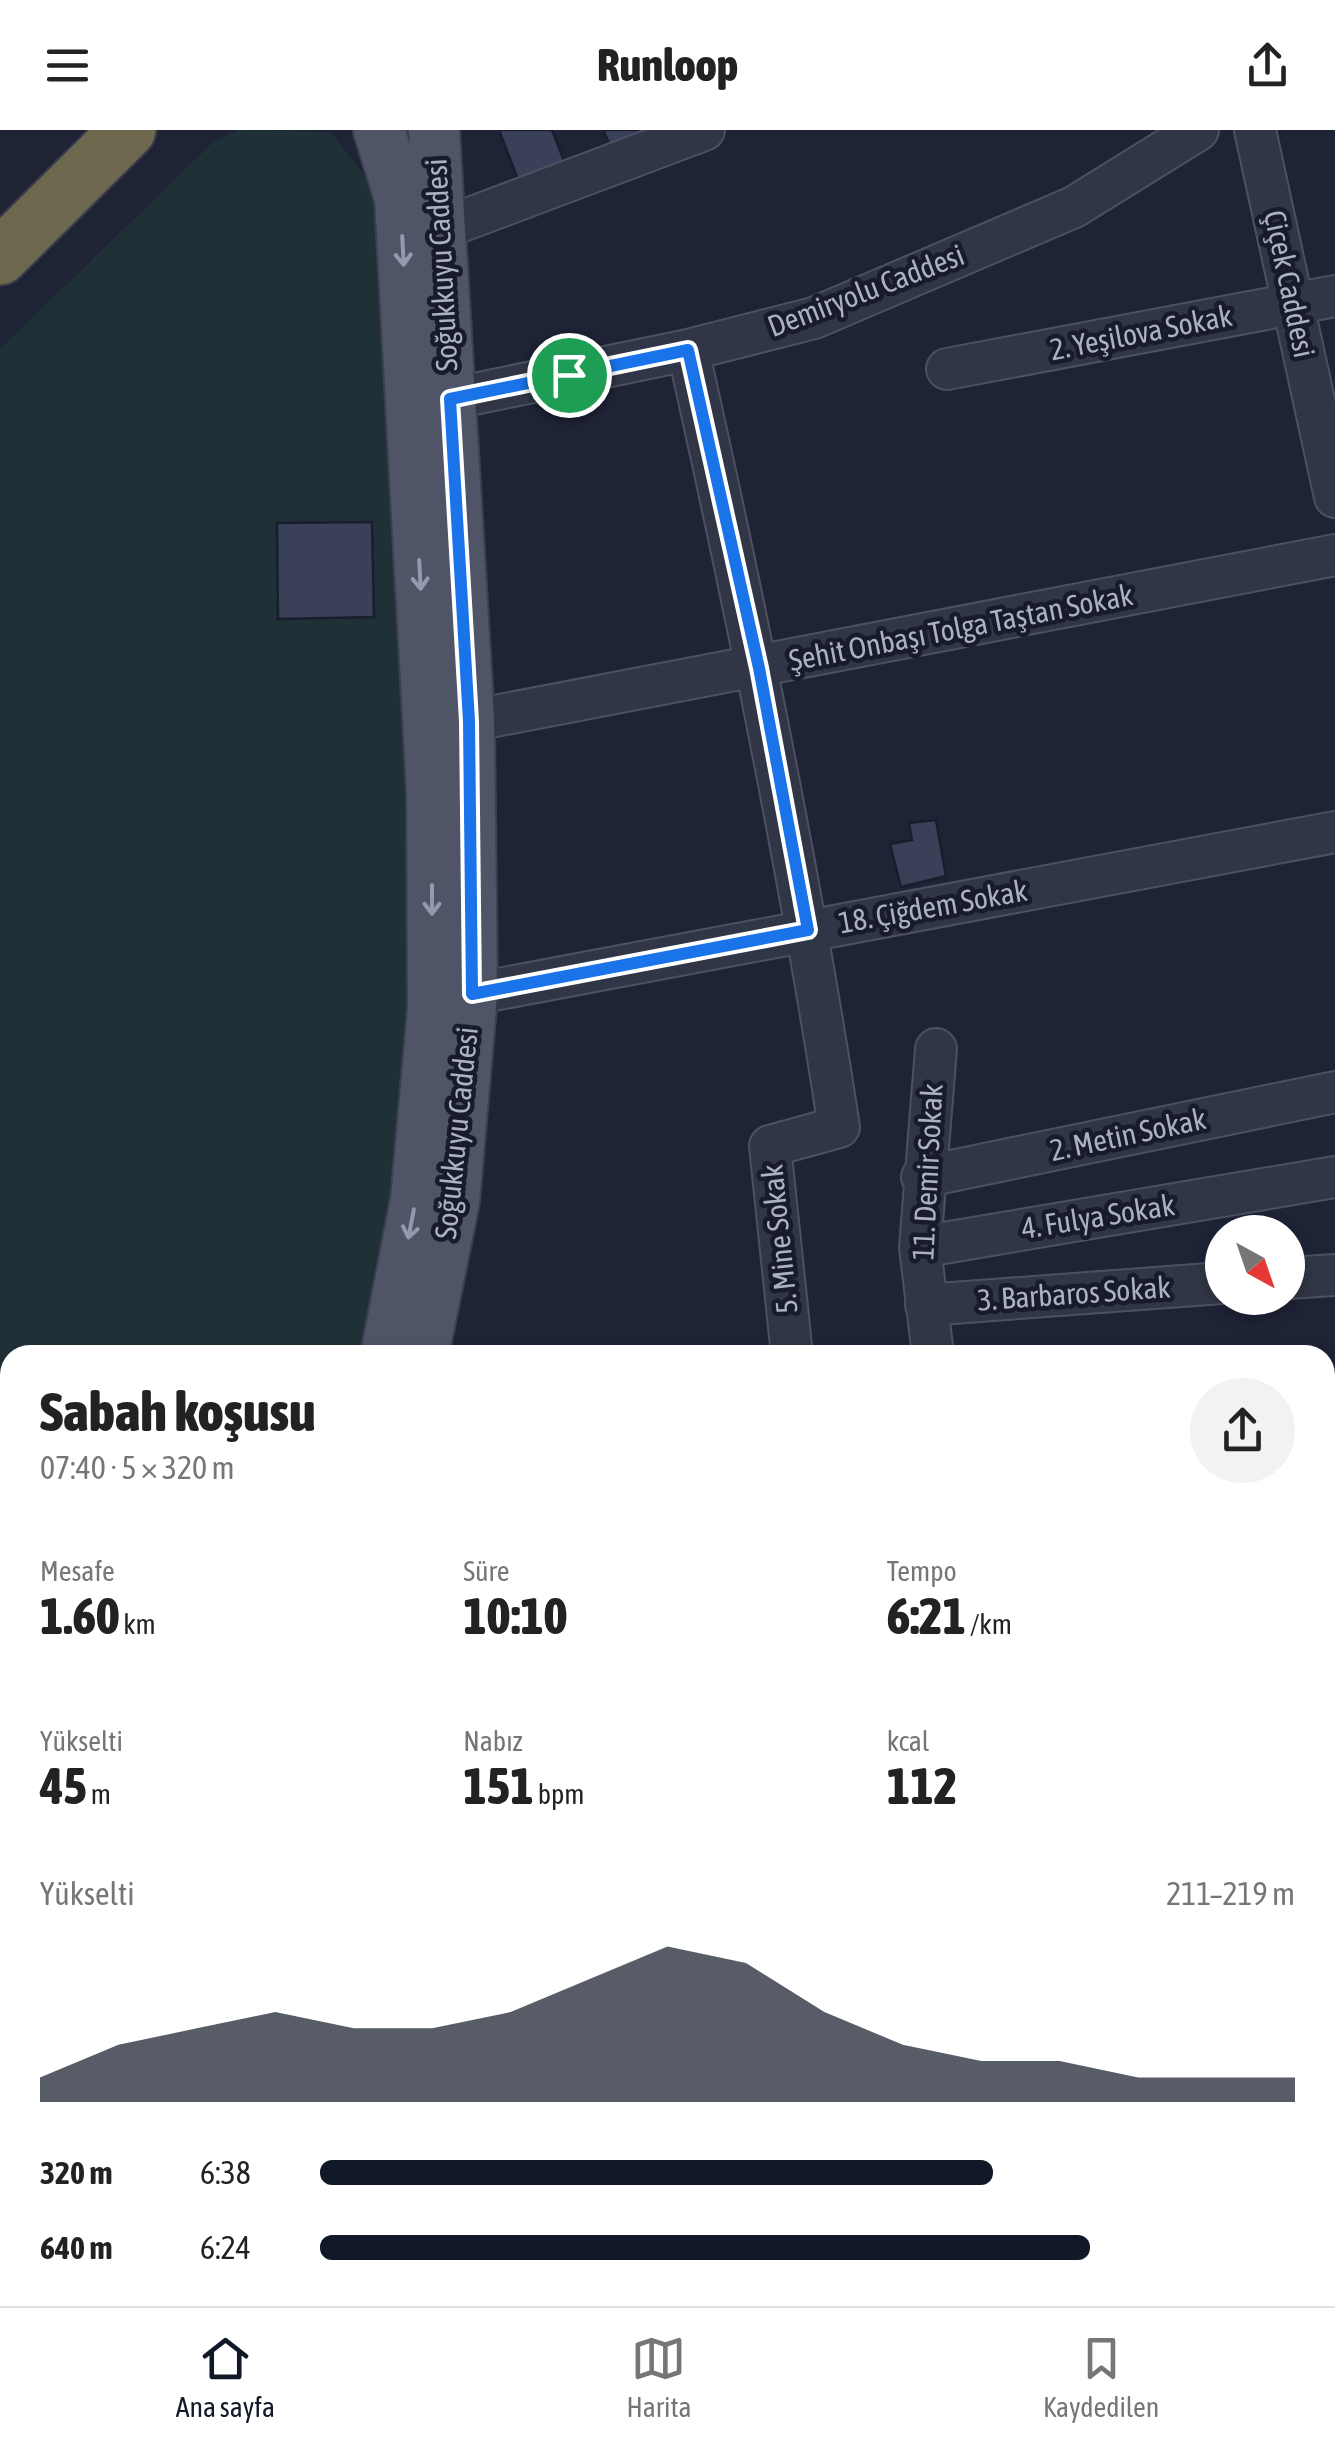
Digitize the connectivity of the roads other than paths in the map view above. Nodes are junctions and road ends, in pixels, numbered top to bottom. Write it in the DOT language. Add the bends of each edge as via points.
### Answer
graph roads {
  1 [pos="97,130"];
  2 [pos="128,130"];
  3 [pos="151,130"];
  4 [pos="434,130"];
  5 [pos="704,130"];
  6 [pos="1198,130"];
  7 [pos="1255,130"];
  8 [pos="384,142"];
  9 [pos="62,181"];
  10 [pos="0,226"];
  11 [pos="441,229"];
  12 [pos="0,257"];
  13 [pos="0,271"];
  14 [pos="1335,296"];
  15 [pos="1294,305"];
  16 [pos="688,350"];
  17 [pos="947,369"];
  18 [pos="450,399"];
  19 [pos="1335,497"];
  20 [pos="1335,555"];
  21 [pos="759,668"];
  22 [pos="469,721"];
  23 [pos="1335,832"];
  24 [pos="808,930"];
  25 [pos="472,994"];
  26 [pos="936,1049"];
  27 [pos="1335,1092"];
  28 [pos="922,1177"];
  29 [pos="1335,1178"];
  30 [pos="920,1247"];
  31 [pos="1335,1275"];
  32 [pos="1305,1277"];
  33 [pos="1205,1284"];
  34 [pos="926,1305"];
  35 [pos="388,1345"];
  36 [pos="425,1345"];
  37 [pos="791,1345"];
  38 [pos="932,1345"];
  1 -- 9 [label="highway"];
  2 -- 9 [label="highway"];
  3 -- 13 [label="main road"];
  4 -- 11 [label="main road, Soğukkuyu Caddesi"];
  5 -- 11 [label="street"];
  6 -- 16 [label="street, Demiryolu Caddesi" via="1074,207 966,254 814,318"];
  7 -- 15 [label="street, Çiçek Caddesi"];
  8 -- 35 [label="main road, Soğukkuyu Caddesi, one-way" via="400,198 431,773 433,1009 416,1200"];
  9 -- 10 [label="highway"];
  9 -- 12 [label="highway"];
  11 -- 18 [label="main road, Soğukkuyu Caddesi"];
  14 -- 15 [label="street, 2. Yeşilova Sokak"];
  15 -- 17 [label="street, 2. Yeşilova Sokak"];
  15 -- 19 [label="street, Çiçek Caddesi"];
  16 -- 18 [label="street, Demiryolu Caddesi"];
  16 -- 21 [label="street, 5. Mine Sokak"];
  18 -- 22 [label="main road, Soğukkuyu Caddesi"];
  20 -- 21 [label="street, Şehit Onbaşı Tolga Taştan Sokak"];
  21 -- 22 [label="street, Şehit Onbaşı Tolga Taştan Sokak"];
  21 -- 24 [label="street, 5. Mine Sokak"];
  22 -- 25 [label="main road, Soğukkuyu Caddesi"];
  23 -- 24 [label="street, 18. Çiğdem Sokak"];
  24 -- 25 [label="street, 18. Çiğdem Sokak"];
  24 -- 37 [label="street, 5. Mine Sokak" via="839,1127 770,1146"];
  25 -- 36 [label="main road, Soğukkuyu Caddesi" via="454,1202"];
  26 -- 28 [label="street, 11. Demir Sokak"];
  27 -- 28 [label="street, 2. Metin Sokak"];
  28 -- 30 [label="street, 11. Demir Sokak"];
  29 -- 30 [label="street, 4. Fulya Sokak"];
  30 -- 34 [label="street, 11. Demir Sokak"];
  31 -- 32 [label="street"];
  33 -- 34 [label="street, 3. Barbaros Sokak"];
  34 -- 38 [label="street, 11. Demir Sokak"];
}
